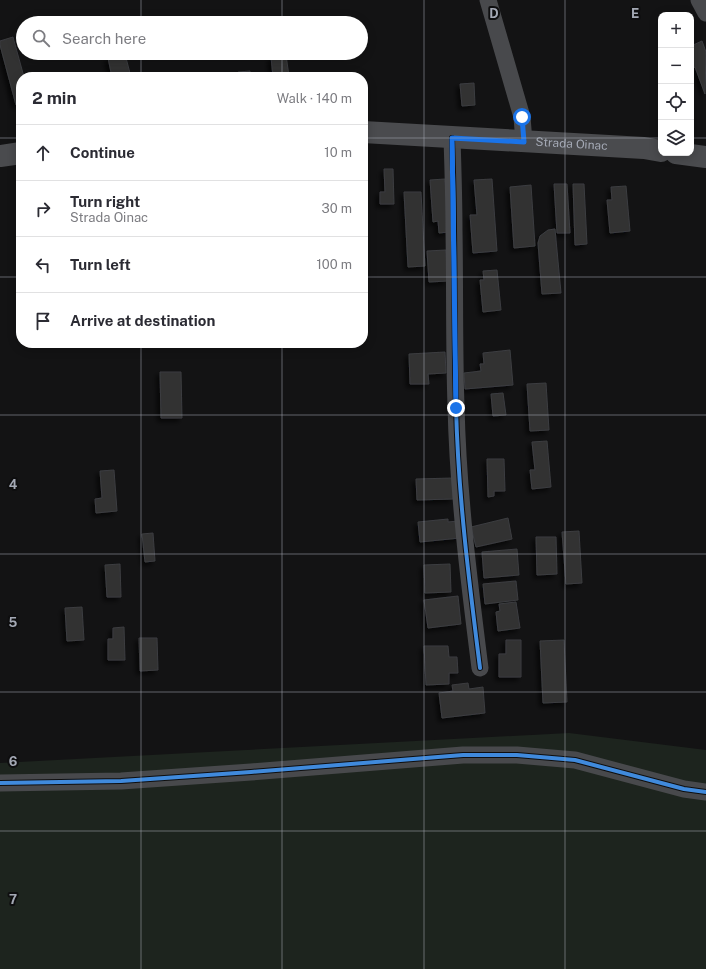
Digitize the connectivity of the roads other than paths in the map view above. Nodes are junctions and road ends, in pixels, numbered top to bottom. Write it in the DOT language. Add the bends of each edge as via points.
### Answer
graph roads {
  1 [pos="488,0"];
  2 [pos="699,0"];
  3 [pos="706,13"];
  4 [pos="368,132"];
  5 [pos="452,138"];
  6 [pos="524,142"];
  7 [pos="658,150"];
  8 [pos="16,154"];
  9 [pos="694,155"];
  10 [pos="0,156"];
  11 [pos="706,157"];
  12 [pos="480,668"];
  13 [pos="0,783"];
  14 [pos="706,792"];
  1 -- 6 [label="street" via="522,117"];
  2 -- 3 [label="street"];
  4 -- 5 [label="main road, Strada Oinac"];
  5 -- 6 [label="main road, Strada Oinac"];
  5 -- 12 [label="street" via="456,408 461,496"];
  6 -- 7 [label="main road, Strada Oinac"];
  8 -- 10 [label="main road"];
  9 -- 11 [label="main road"];
  13 -- 14 [label="street" via="121,781 463,755 517,754 575,760 684,789"];
}
